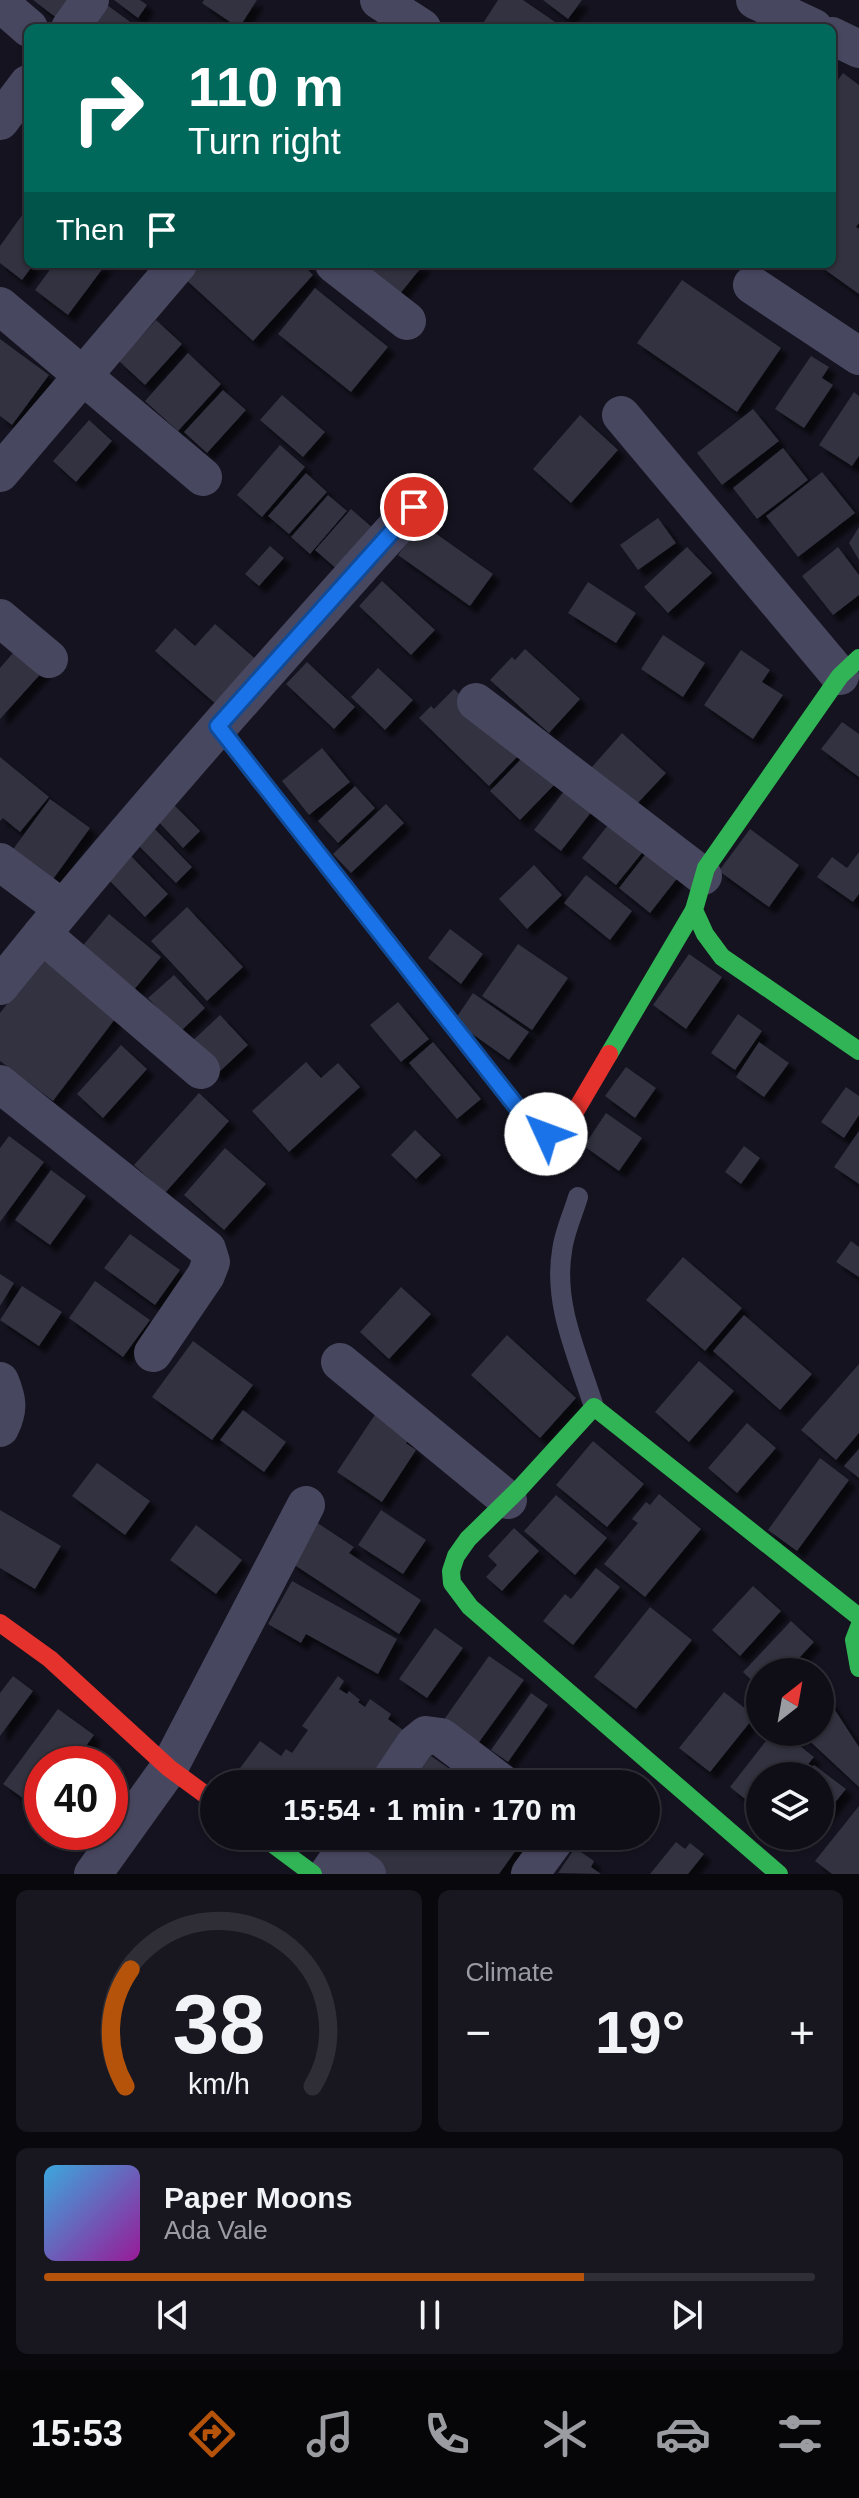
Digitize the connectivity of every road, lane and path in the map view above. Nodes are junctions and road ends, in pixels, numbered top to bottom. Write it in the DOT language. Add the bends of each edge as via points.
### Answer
graph roads {
  1 [pos="90,0"];
  2 [pos="0,3"];
  3 [pos="24,24"];
  4 [pos="73,24"];
  5 [pos="836,38"];
  6 [pos="859,49"];
  7 [pos="24,89"];
  8 [pos="0,121"];
  9 [pos="175,268"];
  10 [pos="339,268"];
  11 [pos="752,285"];
  12 [pos="0,306"];
  13 [pos="407,321"];
  14 [pos="859,356"];
  15 [pos="84,376"];
  16 [pos="621,415"];
  17 [pos="0,473"];
  18 [pos="203,477"];
  19 [pos="414,507"];
  20 [pos="0,618"];
  21 [pos="49,659"];
  22 [pos="850,667"];
  23 [pos="476,702"];
  24 [pos="218,726"];
  25 [pos="0,862"];
  26 [pos="698,893"];
  27 [pos="52,921"];
  28 [pos="0,986"];
  29 [pos="859,1051"];
  30 [pos="201,1070"];
  31 [pos="0,1084"];
  32 [pos="578,1197"];
  33 [pos="153,1353"];
  34 [pos="340,1362"];
  35 [pos="0,1381"];
  36 [pos="594,1407"];
  37 [pos="0,1428"];
  38 [pos="508,1500"];
  39 [pos="306,1505"];
  40 [pos="859,1617"];
  41 [pos="0,1623"];
  42 [pos="859,1627"];
  43 [pos="859,1668"];
  44 [pos="169,1768"];
  45 [pos="397,1770"];
  46 [pos="485,1770"];
  47 [pos="200,1791"];
  48 [pos="302,1850"];
  49 [pos="547,1850"];
  50 [pos="340,1863"];
  51 [pos="93,1874"];
  52 [pos="530,1874"];
  53 [pos="779,1874"];
  1 -- 4 [label="street"];
  2 -- 3 [label="street"];
  5 -- 6 [label="street"];
  7 -- 8 [label="street"];
  9 -- 15 [label="street"];
  10 -- 13 [label="street"];
  11 -- 14 [label="street"];
  12 -- 15 [label="street"];
  15 -- 17 [label="street"];
  15 -- 18 [label="street"];
  16 -- 22 [label="street"];
  19 -- 24 [label="street"];
  20 -- 21 [label="street"];
  22 -- 26 [label="street" via="706,868"];
  23 -- 26 [label="street"];
  24 -- 26 [label="street" via="535,1130 546,1134 559,1133 569,1122"];
  24 -- 27 [label="street"];
  25 -- 27 [label="street"];
  26 -- 29 [label="street" via="705,934 722,957"];
  27 -- 28 [label="street"];
  27 -- 30 [label="street"];
  31 -- 33 [label="street" via="207,1249 211,1262 206,1275"];
  32 -- 36 [label="lane" via="562,1250 560,1283 564,1316"];
  34 -- 38 [label="street"];
  35 -- 37 [label="street" via="8,1412"];
  36 -- 38 [label="street"];
  36 -- 40 [label="street"];
  38 -- 53 [label="street" via="457,1552 450,1580 455,1592"];
  39 -- 44 [label="street"];
  41 -- 44 [label="street" via="50,1659"];
  42 -- 43 [label="street" via="854,1640"];
  44 -- 47 [label="street"];
  44 -- 51 [label="street"];
  45 -- 46 [label="street" via="426,1735 441,1737"];
  48 -- 50 [label="street"];
  49 -- 52 [label="street"];
}
